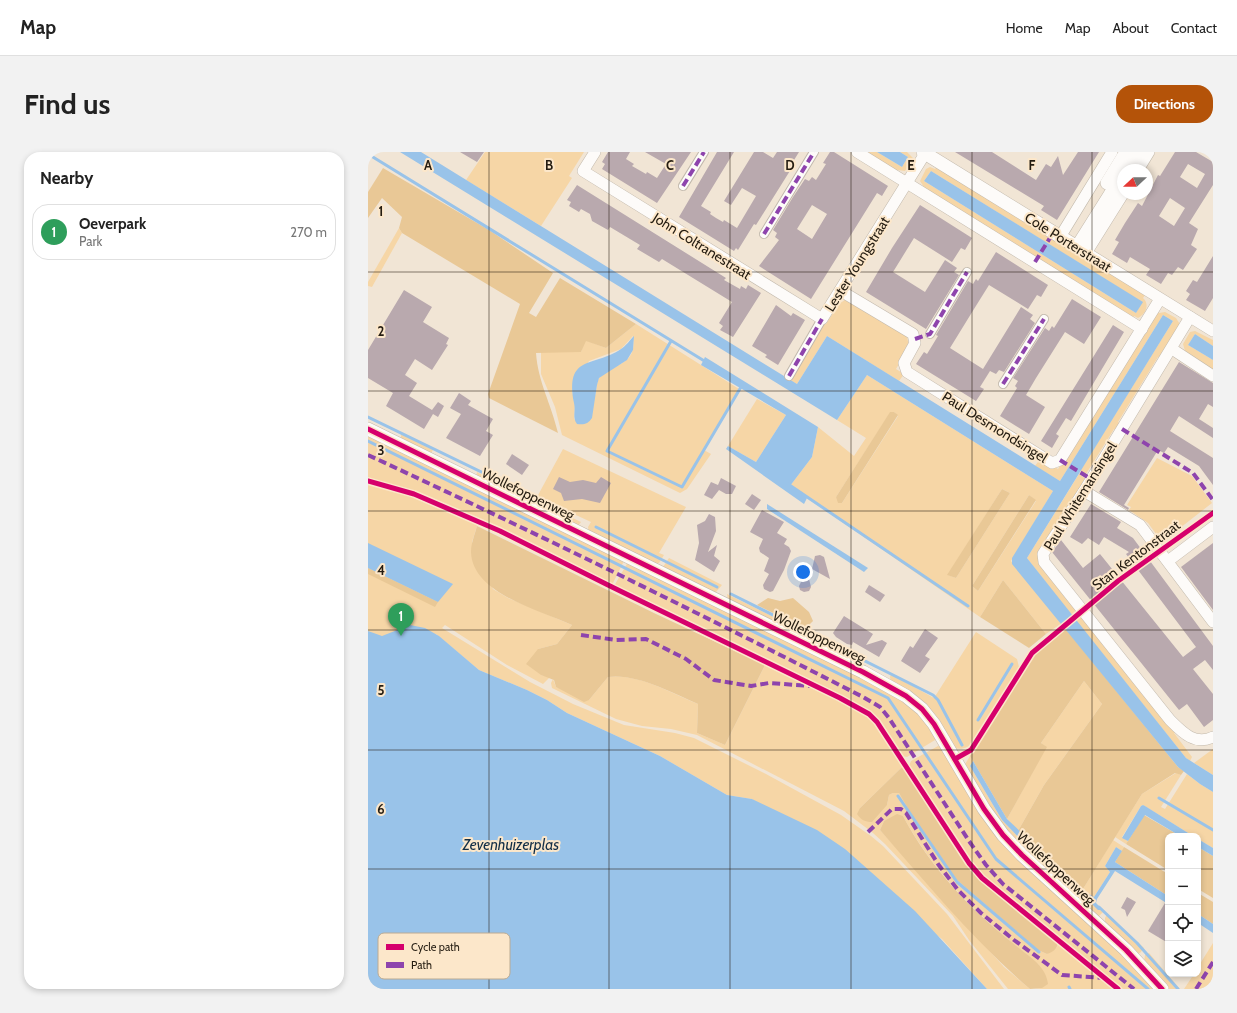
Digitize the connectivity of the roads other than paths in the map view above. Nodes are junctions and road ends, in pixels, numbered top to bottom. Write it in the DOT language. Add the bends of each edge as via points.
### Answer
graph roads {
  1 [pos="595,152"];
  2 [pos="704,152"];
  3 [pos="814,152"];
  4 [pos="857,152"];
  5 [pos="925,152"];
  6 [pos="1112,152"];
  7 [pos="1126,152"];
  8 [pos="1136,152"];
  9 [pos="1149,152"];
  10 [pos="1129,164"];
  11 [pos="1142,164"];
  12 [pos="908,183"];
  13 [pos="1117,183"];
  14 [pos="683,186"];
  15 [pos="1117,200"];
  16 [pos="764,234"];
  17 [pos="1073,245"];
  18 [pos="967,272"];
  19 [pos="841,290"];
  20 [pos="1160,298"];
  21 [pos="1190,317"];
  22 [pos="822,319"];
  23 [pos="1044,319"];
  24 [pos="1142,329"];
  25 [pos="1213,332"];
  26 [pos="930,334"];
  27 [pos="1172,349"];
  28 [pos="789,376"];
  29 [pos="1213,376"];
  30 [pos="1003,384"];
  31 [pos="368,429"];
  32 [pos="1084,490"];
  33 [pos="1213,527"];
  34 [pos="1168,562"];
  35 [pos="1213,622"];
  36 [pos="1213,737"];
  37 [pos="1162,989"];
  1 -- 22 [label="street, John Coltranestraat" via="583,171"];
  2 -- 14 [label="street"];
  3 -- 16 [label="street"];
  4 -- 12 [label="street"];
  5 -- 12 [label="street, Lester Youngstraat"];
  5 -- 17 [label="street, Cole Porterstraat"];
  6 -- 17 [label="street"];
  7 -- 17 [label="street"];
  8 -- 10 [label="street"];
  9 -- 11 [label="street"];
  12 -- 19 [label="street, Lester Youngstraat"];
  12 -- 24 [label="street"];
  13 -- 17 [label="street"];
  15 -- 17 [label="street"];
  17 -- 20 [label="street, Cole Porterstraat"];
  18 -- 26 [label="street"];
  19 -- 22 [label="street, Lester Youngstraat"];
  19 -- 24 [label="street, Paul Desmondsingel" via="912,334 915,342 904,363 907,372 1052,463 1060,460"];
  20 -- 21 [label="street, Cole Porterstraat"];
  20 -- 24 [label="street, Paul Desmondsingel"];
  21 -- 25 [label="street, Cole Porterstraat"];
  21 -- 27 [label="street, Paul Whitemansingel"];
  22 -- 28 [label="street, Lester Youngstraat"];
  23 -- 30 [label="street"];
  27 -- 29 [label="street"];
  27 -- 32 [label="street, Paul Whitemansingel"];
  31 -- 37 [label="street, Wollefoppenweg" via="863,672 906,696 934,724 984,809 1003,835 1126,950"];
  32 -- 34 [label="street" via="1140,525"];
  32 -- 36 [label="street, Paul Whitemansingel" via="1043,554 1044,562 1182,732 1198,740"];
  33 -- 34 [label="street, Stan Kentonstraat"];
  34 -- 35 [label="street"];
}
